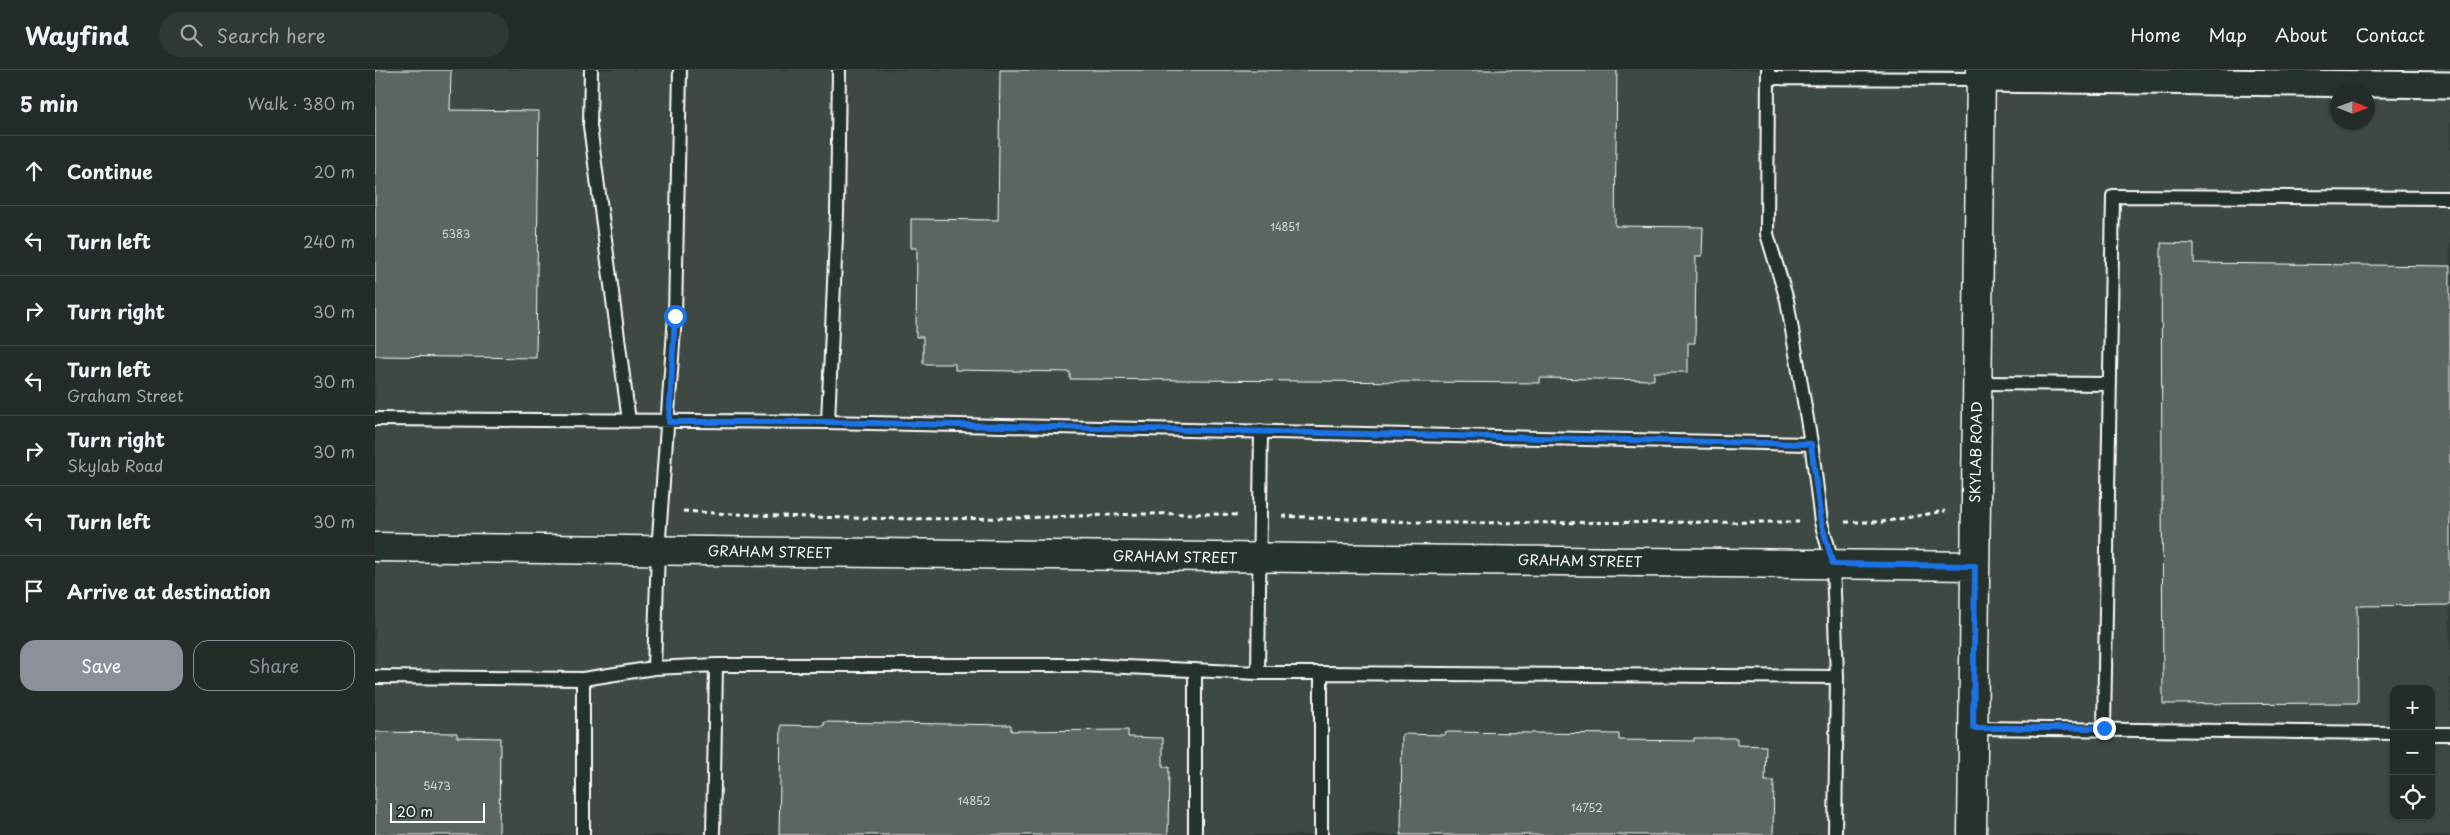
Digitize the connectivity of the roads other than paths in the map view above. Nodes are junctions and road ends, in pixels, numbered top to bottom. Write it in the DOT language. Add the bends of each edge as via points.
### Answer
graph roads {
  1 [pos="591,70"];
  2 [pos="680,70"];
  3 [pos="839,70"];
  4 [pos="1768,74"];
  5 [pos="1981,75"];
  6 [pos="2450,85"];
  7 [pos="2450,198"];
  8 [pos="1977,383"];
  9 [pos="2110,384"];
  10 [pos="375,419"];
  11 [pos="629,421"];
  12 [pos="669,422"];
  13 [pos="828,422"];
  14 [pos="1261,431"];
  15 [pos="1811,444"];
  16 [pos="375,547"];
  17 [pos="658,551"];
  18 [pos="1258,558"];
  19 [pos="1833,564"];
  20 [pos="1975,566"];
  21 [pos="716,665"];
  22 [pos="654,668"];
  23 [pos="1195,670"];
  24 [pos="1257,673"];
  25 [pos="1321,673"];
  26 [pos="375,677"];
  27 [pos="1837,677"];
  28 [pos="583,679"];
  29 [pos="1973,728"];
  30 [pos="2104,728"];
  31 [pos="2390,733"];
  32 [pos="2435,734"];
  33 [pos="2450,734"];
  34 [pos="583,835"];
  35 [pos="713,835"];
  36 [pos="1195,835"];
  37 [pos="1321,835"];
  38 [pos="1835,835"];
  39 [pos="1971,835"];
  1 -- 11 [label="lane" via="590,126"];
  2 -- 12 [label="lane" via="675,316"];
  3 -- 13 [label="lane"];
  4 -- 5 [label="lane"];
  4 -- 15 [label="lane" via="1767,234 1787,300"];
  5 -- 6 [label="street"];
  5 -- 8 [label="street, SKYLAB ROAD"];
  7 -- 9 [label="lane" via="2113,196"];
  8 -- 9 [label="lane"];
  8 -- 20 [label="street, SKYLAB ROAD"];
  9 -- 30 [label="lane"];
  10 -- 11 [label="lane"];
  11 -- 12 [label="lane"];
  12 -- 13 [label="lane"];
  12 -- 17 [label="lane"];
  13 -- 14 [label="lane"];
  14 -- 15 [label="lane"];
  14 -- 18 [label="lane"];
  15 -- 19 [label="lane" via="1821,522"];
  16 -- 17 [label="street, GRAHAM STREET"];
  17 -- 18 [label="street, GRAHAM STREET"];
  17 -- 22 [label="lane"];
  18 -- 19 [label="street, GRAHAM STREET"];
  18 -- 24 [label="lane"];
  19 -- 20 [label="street, GRAHAM STREET"];
  19 -- 27 [label="lane"];
  20 -- 29 [label="street, SKYLAB ROAD"];
  21 -- 22 [label="lane"];
  21 -- 23 [label="lane" via="1081,665"];
  21 -- 35 [label="lane"];
  22 -- 28 [label="lane"];
  23 -- 24 [label="lane"];
  23 -- 36 [label="lane"];
  24 -- 25 [label="lane"];
  25 -- 27 [label="lane"];
  25 -- 37 [label="lane"];
  26 -- 28 [label="lane"];
  27 -- 38 [label="lane"];
  28 -- 34 [label="lane"];
  29 -- 30 [label="lane"];
  29 -- 39 [label="street, SKYLAB ROAD"];
  30 -- 31 [label="lane"];
  32 -- 33 [label="lane"];
}
